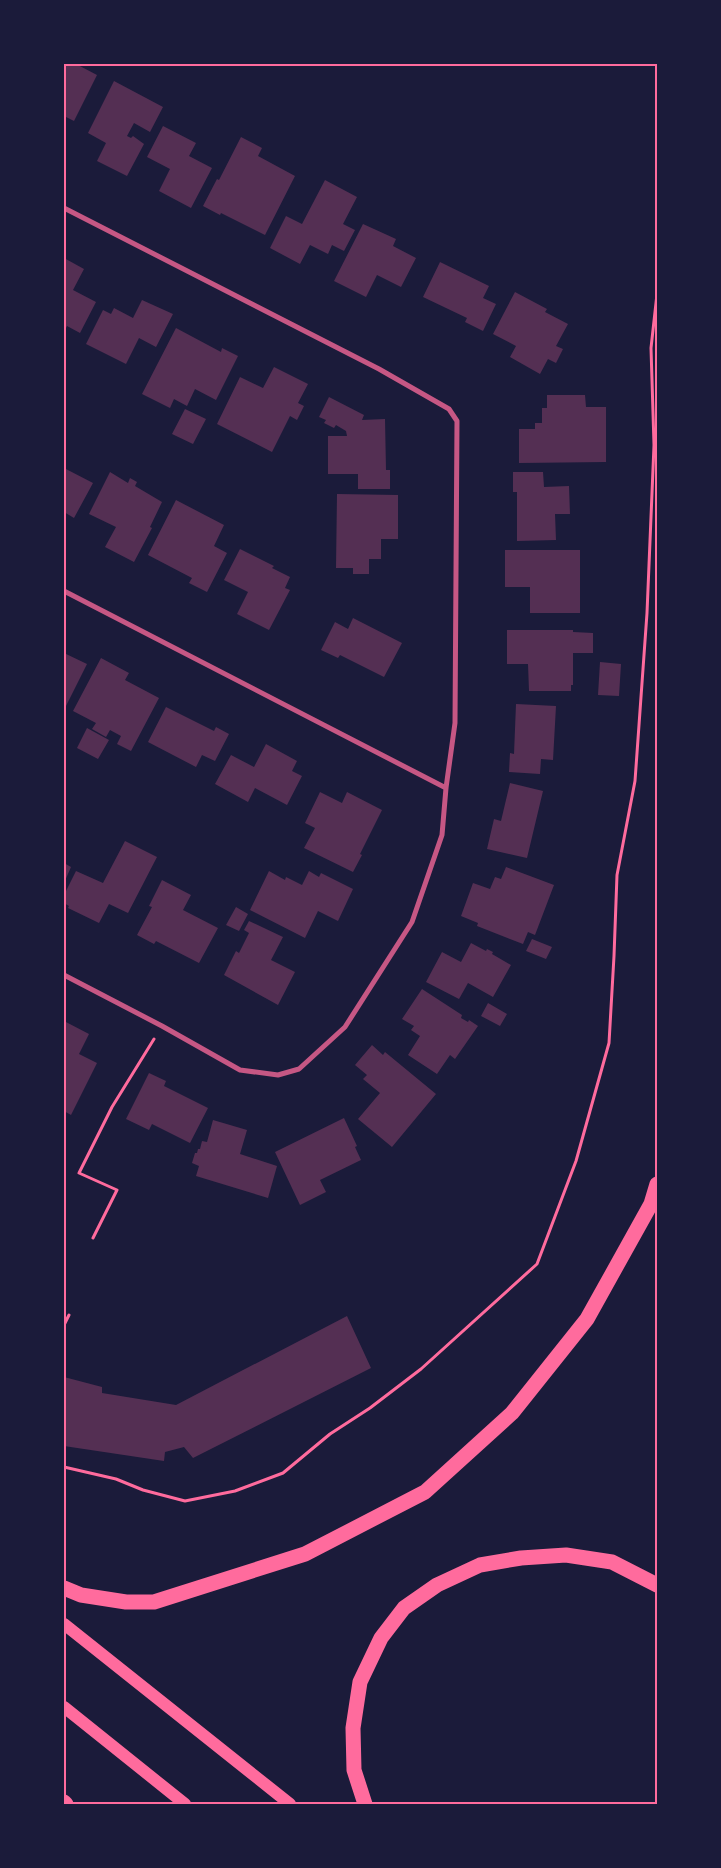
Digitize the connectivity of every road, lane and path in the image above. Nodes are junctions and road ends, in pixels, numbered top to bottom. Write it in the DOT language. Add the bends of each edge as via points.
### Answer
graph roads {
  1 [pos="64,208"];
  2 [pos="657,294"];
  3 [pos="64,591"];
  4 [pos="446,788"];
  5 [pos="64,975"];
  6 [pos="162,1026"];
  7 [pos="657,1184"];
  8 [pos="92,1238"];
  9 [pos="69,1315"];
  10 [pos="64,1325"];
  11 [pos="64,1467"];
  12 [pos="657,1585"];
  13 [pos="64,1588"];
  14 [pos="64,1624"];
  15 [pos="64,1708"];
  16 [pos="185,1804"];
  17 [pos="290,1804"];
  18 [pos="365,1804"];
  1 -- 4 [label="street" via="379,369 449,409 457,421 455,713"];
  2 -- 11 [label="path" via="651,348 654,445 647,613 635,780 617,875 609,1043 576,1160 537,1264 421,1370 330,1434 283,1473 235,1491 185,1501 116,1479"];
  3 -- 4 [label="street"];
  4 -- 6 [label="street" via="442,835 412,922 345,1027 299,1069 278,1075 240,1070"];
  5 -- 6 [label="street"];
  6 -- 8 [label="path" via="112,1106 79,1173 117,1190"];
  7 -- 13 [label="highway" via="651,1204 587,1319 512,1413 425,1492 305,1554 154,1602 126,1602 81,1595"];
  9 -- 10 [label="path"];
  12 -- 18 [label="highway" via="612,1562 566,1555 521,1558 480,1565 437,1585 404,1608 381,1638 360,1682 353,1728 354,1770"];
  14 -- 17 [label="main road"];
  15 -- 16 [label="main road"];
}
